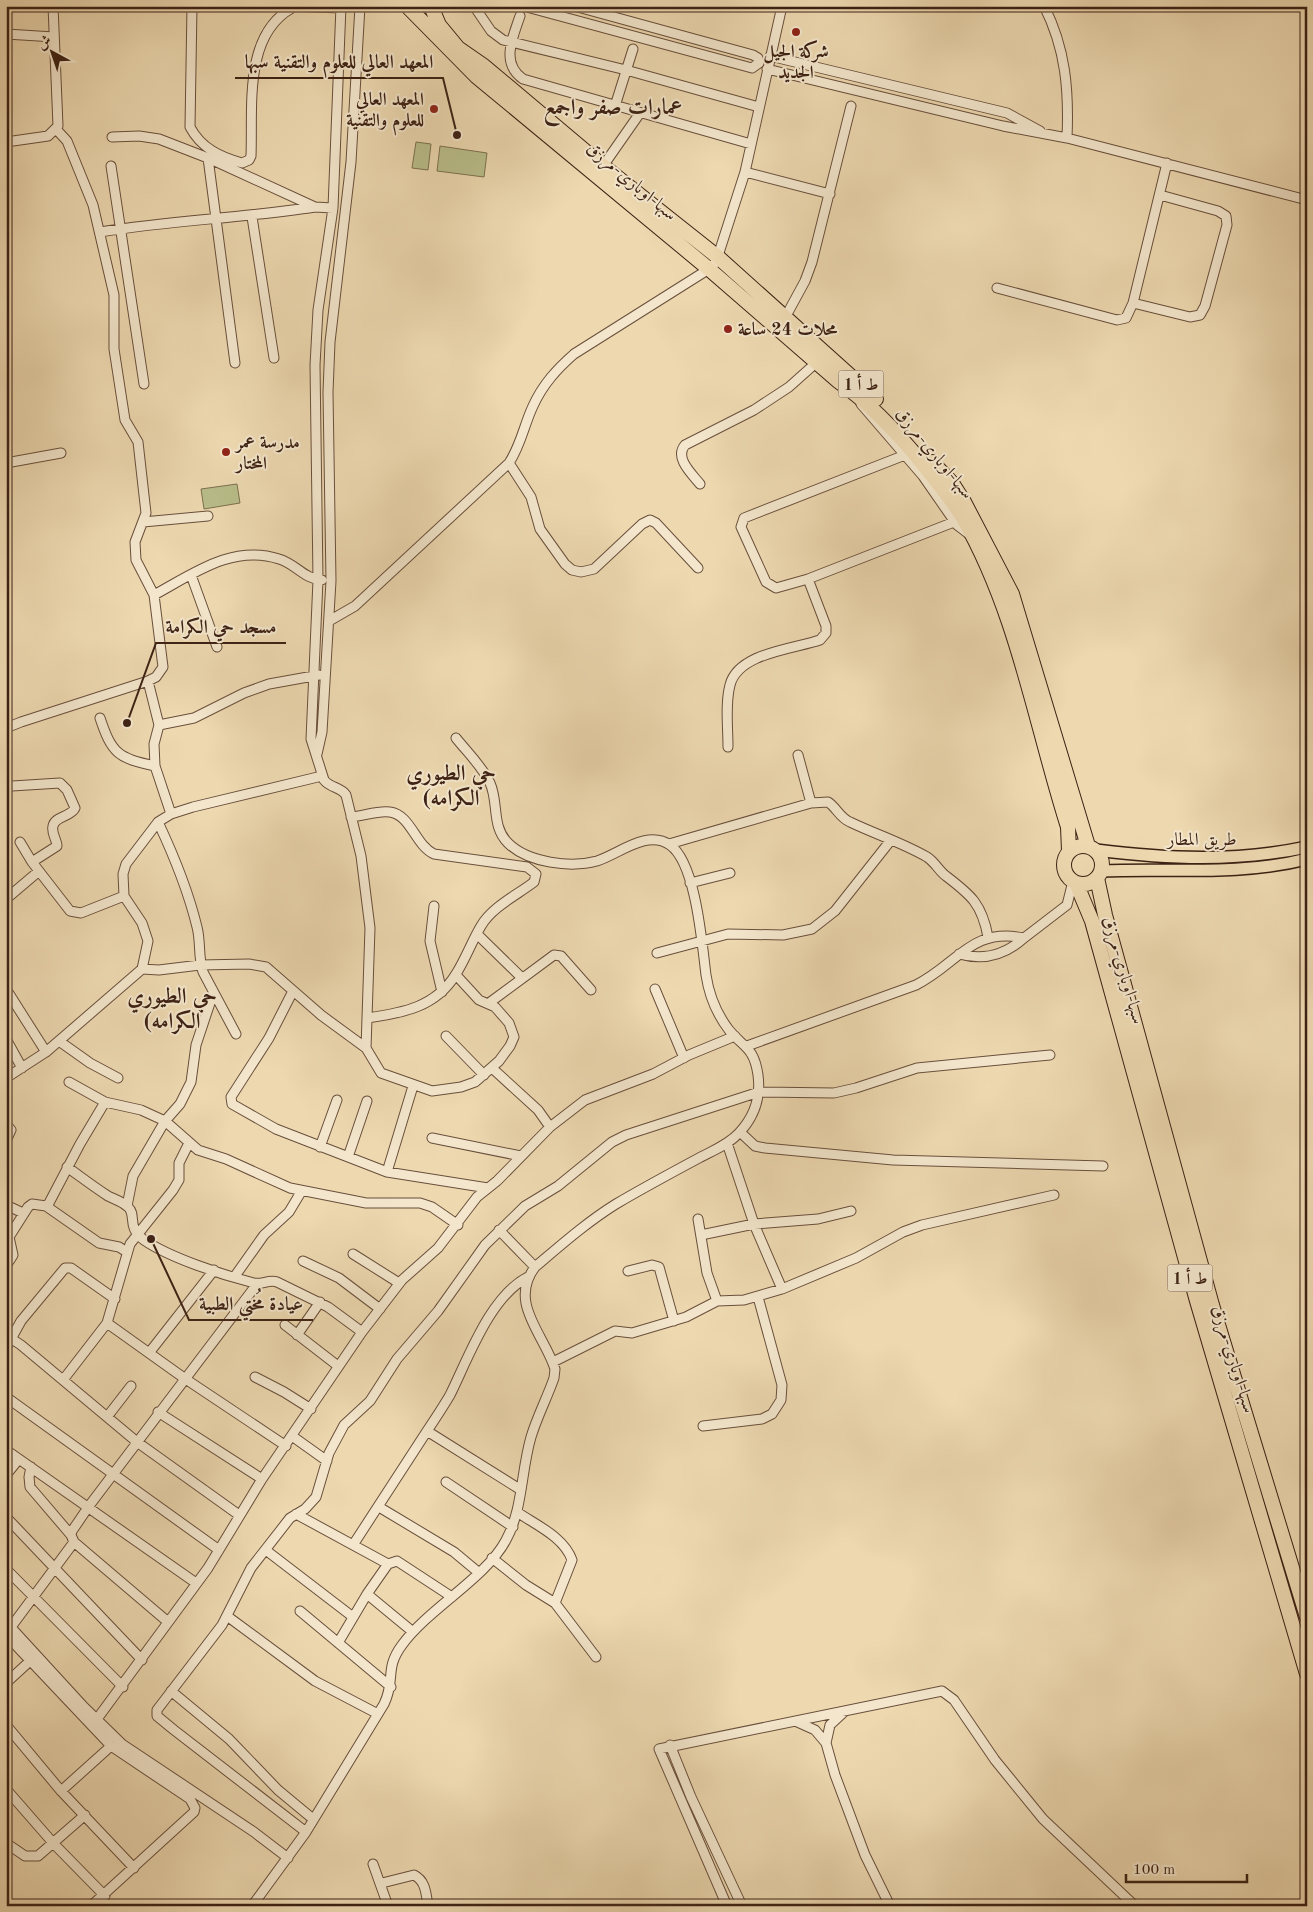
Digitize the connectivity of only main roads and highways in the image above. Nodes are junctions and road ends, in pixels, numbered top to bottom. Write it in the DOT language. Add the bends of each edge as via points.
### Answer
graph roads {
  1 [pos="407,6"];
  2 [pos="431,6"];
  3 [pos="455,51"];
  4 [pos="1307,847"];
  5 [pos="1092,848"];
  6 [pos="1069,851"];
  7 [pos="1307,859"];
  8 [pos="1099,874"];
  9 [pos="1074,882"];
  10 [pos="1197,1301"];
  11 [pos="1212,1305"];
  12 [pos="1307,1617"];
  13 [pos="1307,1674"];
  1 -- 3 [label="highway, سبها-اوباري-مرزق / ط أ 1"];
  2 -- 3 [label="highway, سبها-اوباري-مرزق / ط أ 1"];
  3 -- 5 [label="highway, سبها-اوباري-مرزق / ط أ 1" via="484,66 786,316 897,420 952,483 1003,573 1020,616"];
  3 -- 6 [label="highway, سبها-اوباري-مرزق / ط أ 1" via="476,76 861,396 893,428 952,502 992,578 1017,644 1068,827"];
  4 -- 5 [label="main road, طريق المطار" via="1256,856 1206,859"];
  5 -- 6 [label="highway" via="1078,846"];
  5 -- 8 [label="highway" via="1102,860"];
  6 -- 9 [label="highway" via="1064,860 1064,870"];
  7 -- 8 [label="main road, طريق المطار" via="1224,870"];
  8 -- 9 [label="highway" via="1089,883"];
  8 -- 11 [label="highway, سبها-اوباري-مرزق / ط أ 1" via="1105,915"];
  9 -- 10 [label="highway, سبها-اوباري-مرزق / ط أ 1" via="1092,921"];
  10 -- 11 [label="highway"];
  10 -- 13 [label="highway, سبها-اوباري-مرزق / ط أ 1"];
  11 -- 12 [label="highway, سبها-اوباري-مرزق / ط أ 1"];
}
